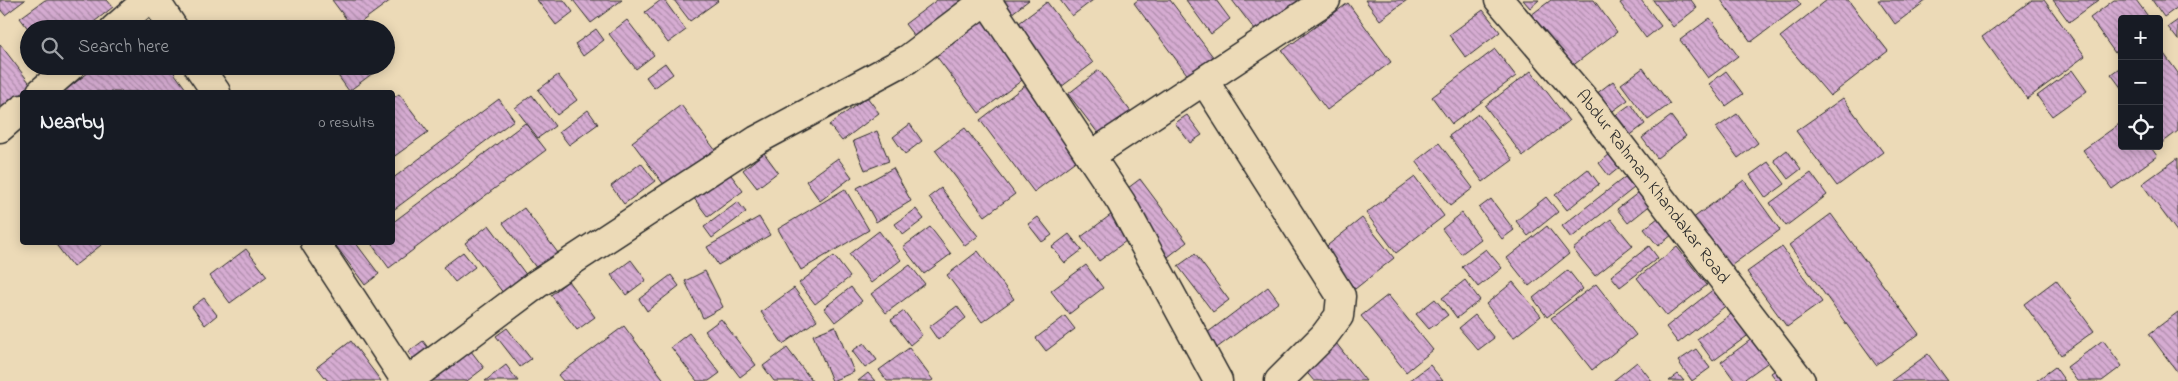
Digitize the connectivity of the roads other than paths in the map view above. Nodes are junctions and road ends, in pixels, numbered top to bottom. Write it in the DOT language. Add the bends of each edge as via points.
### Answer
graph roads {
  1 [pos="147,0"];
  2 [pos="155,0"];
  3 [pos="1326,0"];
  4 [pos="1499,0"];
  5 [pos="986,1"];
  6 [pos="124,20"];
  7 [pos="168,20"];
  8 [pos="61,75"];
  9 [pos="204,75"];
  10 [pos="1205,82"];
  11 [pos="43,90"];
  12 [pos="215,90"];
  13 [pos="20,111"];
  14 [pos="0,128"];
  15 [pos="1090,156"];
  16 [pos="316,245"];
  17 [pos="406,381"];
  18 [pos="414,381"];
  19 [pos="1218,381"];
  20 [pos="1279,381"];
  21 [pos="1800,381"];
  1 -- 6 [label="street"];
  2 -- 7 [label="street"];
  3 -- 10 [label="street"];
  4 -- 21 [label="street, Abdur Rahman Khandakar Road" via="1590,106"];
  5 -- 15 [label="street"];
  5 -- 18 [label="street" via="908,58 757,140 537,284 413,377"];
  8 -- 11 [label="street"];
  9 -- 12 [label="street"];
  10 -- 15 [label="street"];
  10 -- 20 [label="street" via="1341,296 1339,316 1324,336"];
  13 -- 14 [label="street"];
  15 -- 19 [label="street" via="1120,202"];
  16 -- 17 [label="street"];
}
